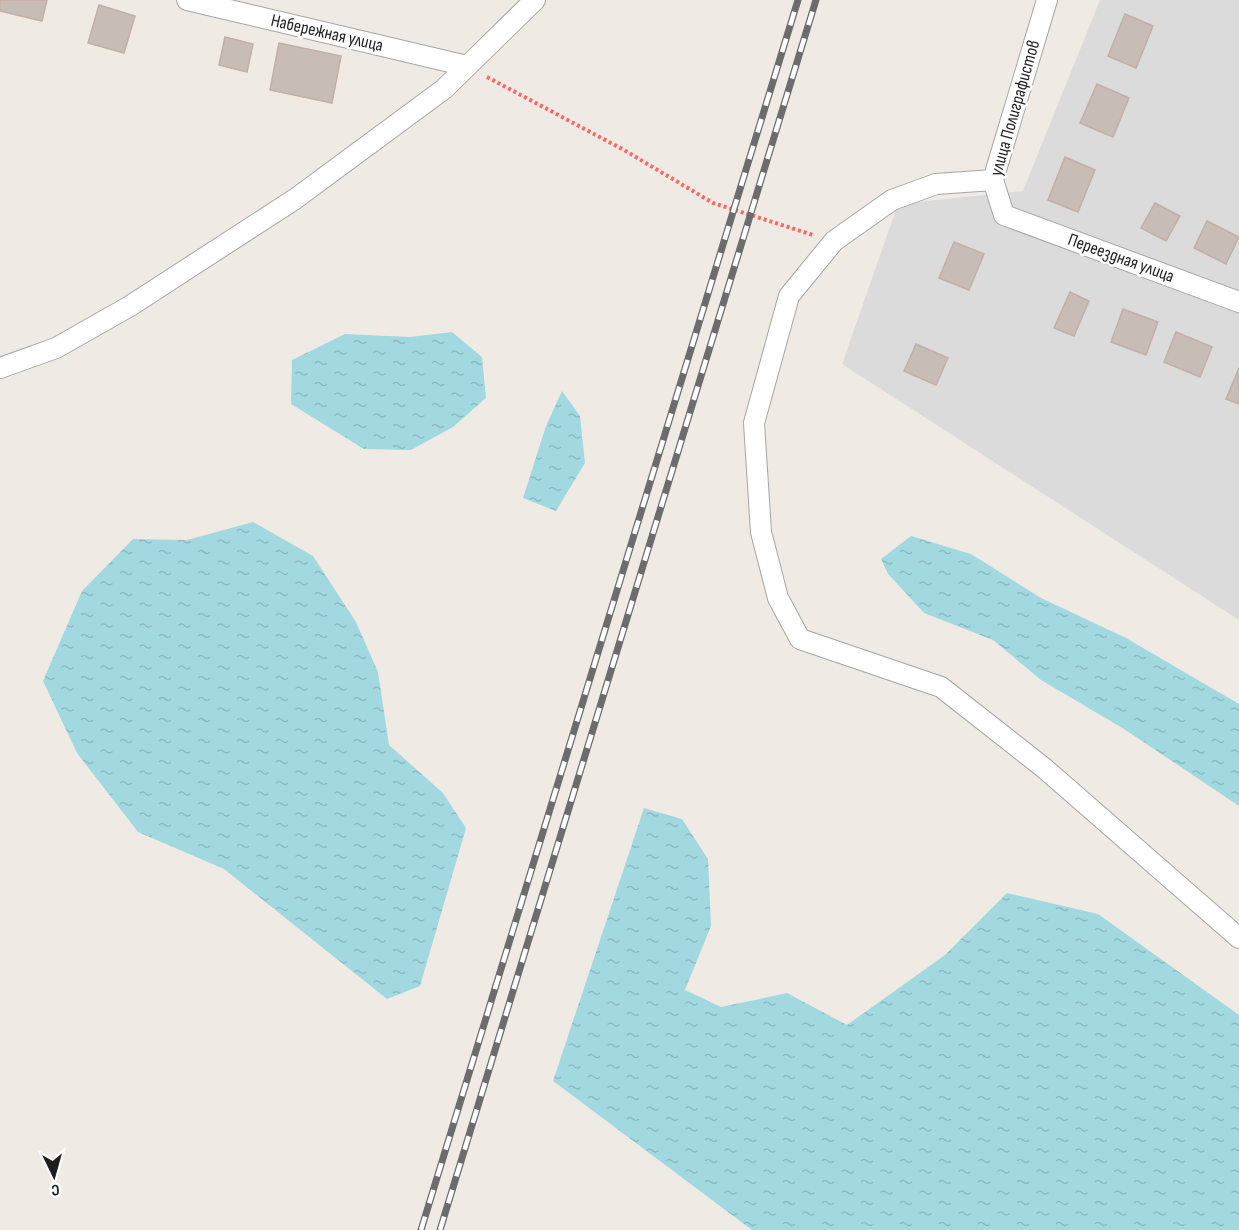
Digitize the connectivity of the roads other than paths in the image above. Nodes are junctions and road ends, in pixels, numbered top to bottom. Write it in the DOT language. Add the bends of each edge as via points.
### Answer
graph roads {
  1 [pos="187,0"];
  2 [pos="535,0"];
  3 [pos="1047,0"];
  4 [pos="467,66"];
  5 [pos="993,180"];
  6 [pos="1004,215"];
  7 [pos="1239,302"];
  8 [pos="0,368"];
  9 [pos="1239,938"];
  1 -- 4 [label="street, Набережная улица"];
  2 -- 4 [label="street"];
  3 -- 5 [label="street, улица Полиграфистов"];
  4 -- 8 [label="street" via="444,89 295,199 140,300 57,348"];
  5 -- 6 [label="street, улица Полиграфистов"];
  5 -- 9 [label="street" via="936,184 892,200 834,241 789,296 754,423 761,532 778,598 800,639 941,687 1044,768"];
  6 -- 7 [label="street, Переездная улица"];
}
